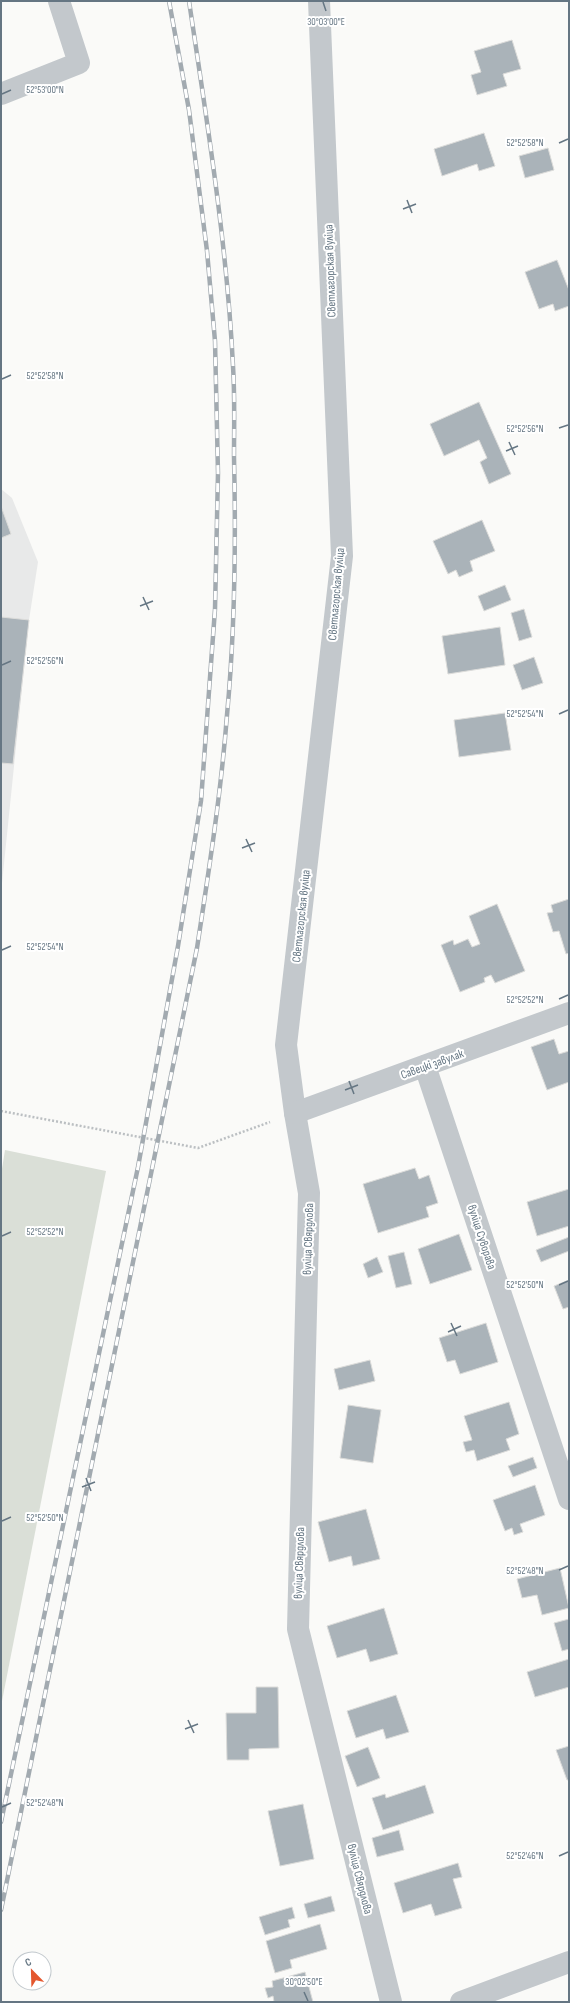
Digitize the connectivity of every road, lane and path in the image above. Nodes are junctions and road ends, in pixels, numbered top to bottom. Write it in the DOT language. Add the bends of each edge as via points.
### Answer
graph roads {
  1 [pos="59,1"];
  2 [pos="319,1"];
  3 [pos="1,94"];
  4 [pos="569,1013"];
  5 [pos="425,1066"];
  6 [pos="1,1111"];
  7 [pos="295,1113"];
  8 [pos="569,1499"];
  9 [pos="569,1962"];
  10 [pos="391,2002"];
  11 [pos="461,2002"];
  1 -- 3 [label="street" via="79,63"];
  2 -- 7 [label="street, Светлагорская вуліца" via="342,556 286,1045"];
  4 -- 5 [label="street, Савецкі завулак"];
  5 -- 7 [label="street, Савецкі завулак"];
  5 -- 8 [label="street, вуліца Суворава"];
  6 -- 7 [label="path" via="198,1148"];
  7 -- 10 [label="street, вуліца Свярдлова" via="309,1193 298,1629"];
  9 -- 11 [label="street"];
}
